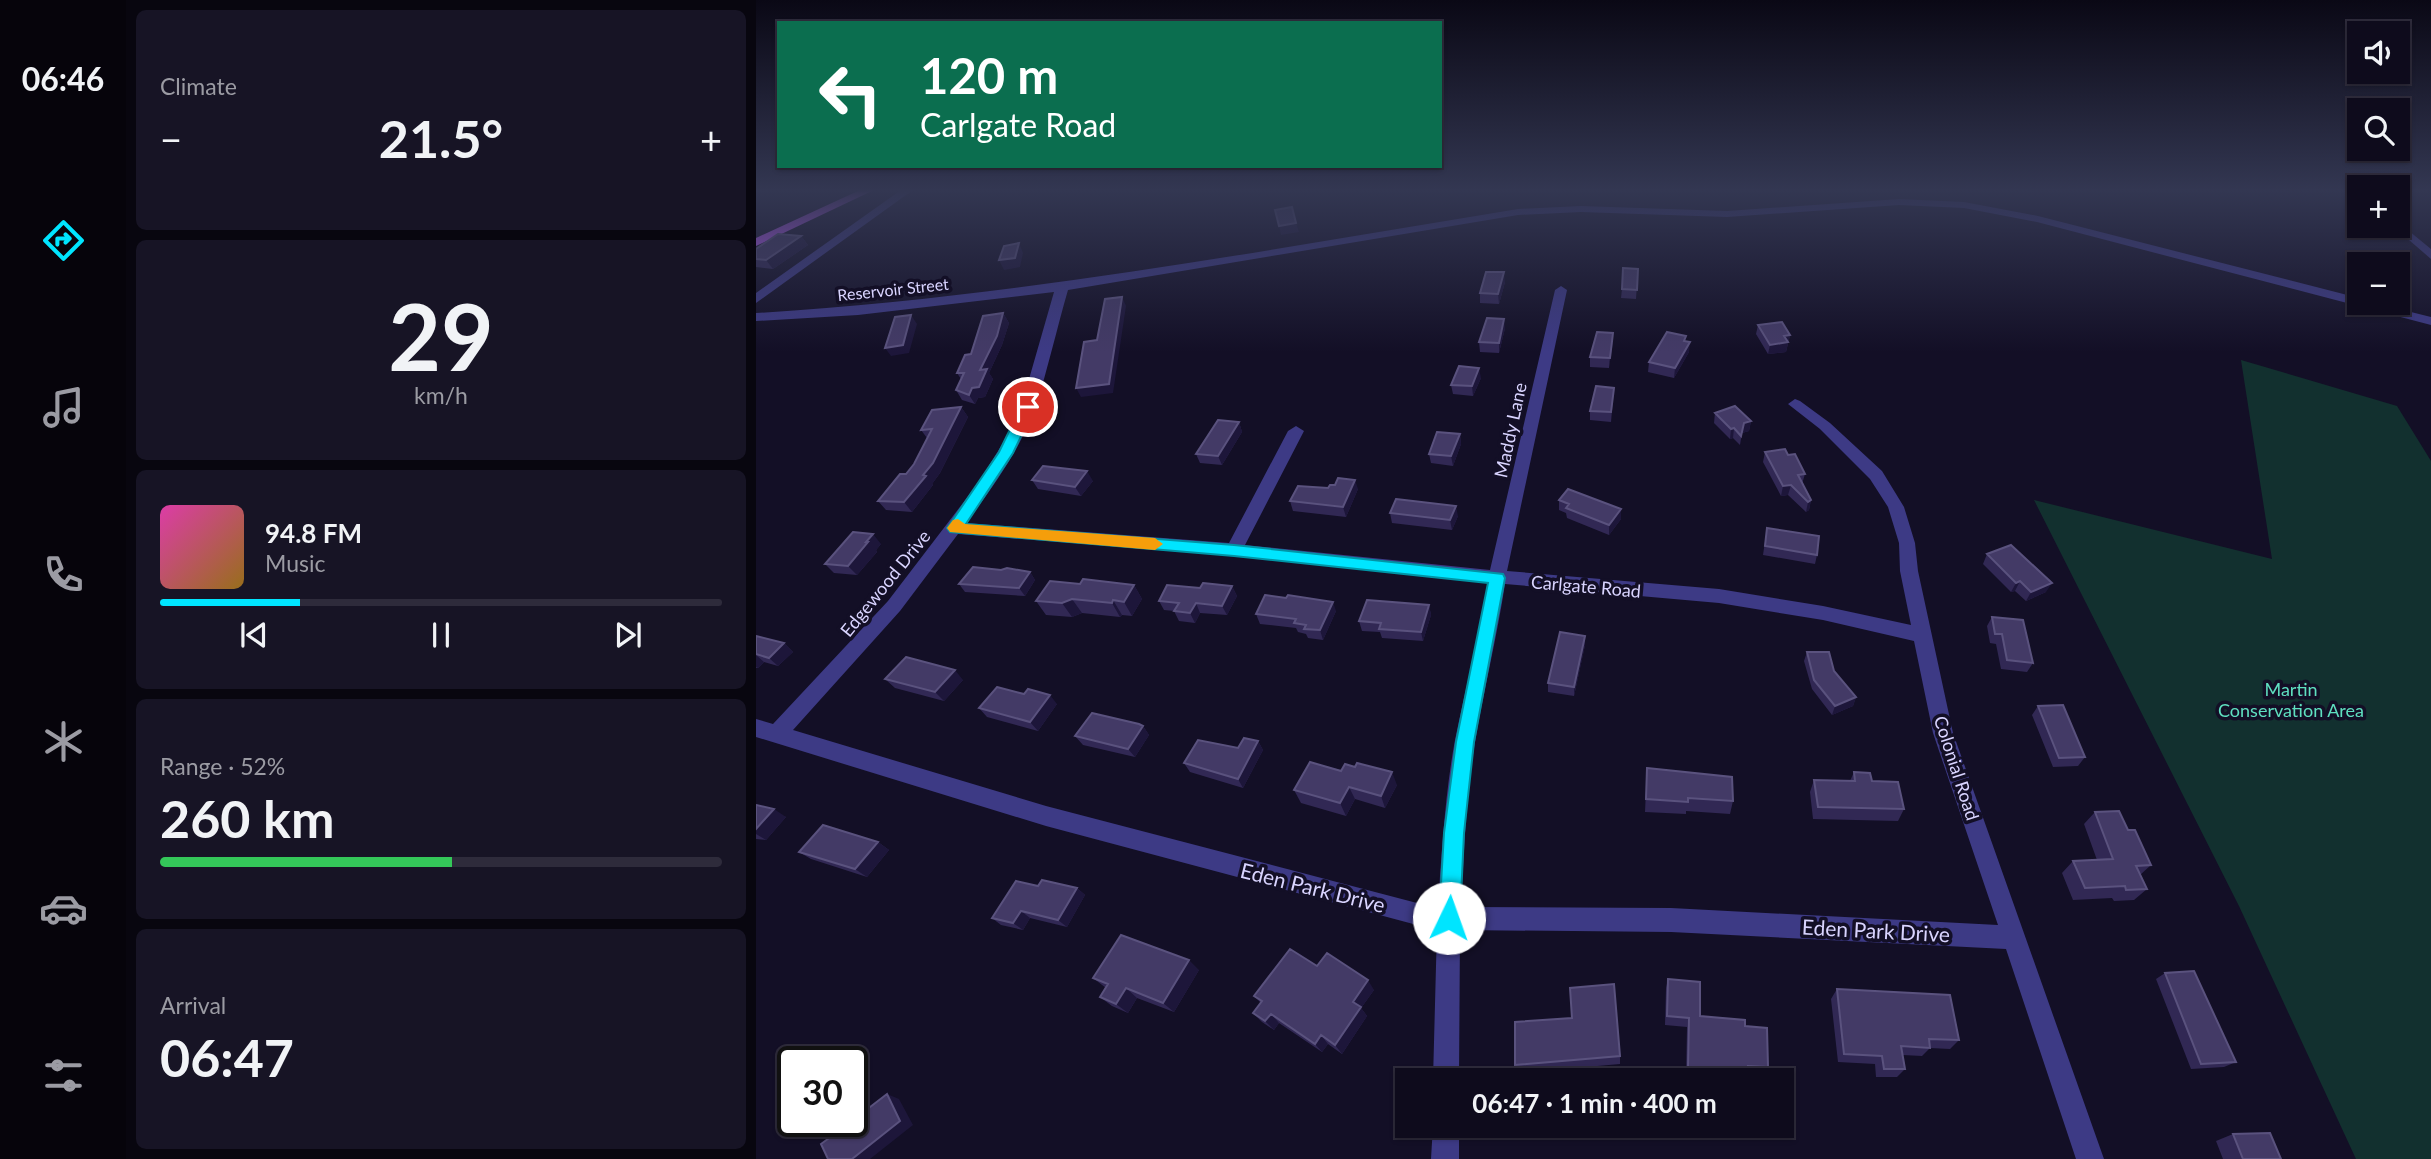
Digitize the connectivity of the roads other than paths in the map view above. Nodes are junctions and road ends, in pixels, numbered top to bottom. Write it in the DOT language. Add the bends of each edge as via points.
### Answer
graph roads {
  1 [pos="833,244"];
  2 [pos="1323,244"];
  3 [pos="2135,244"];
  4 [pos="1062,287"];
  5 [pos="1561,290"];
  6 [pos="756,299"];
  7 [pos="2347,299"];
  8 [pos="2409,315"];
  9 [pos="756,317"];
  10 [pos="2431,321"];
  11 [pos="1795,404"];
  12 [pos="1296,431"];
  13 [pos="955,528"];
  14 [pos="1234,550"];
  15 [pos="1497,578"];
  16 [pos="1922,635"];
  17 [pos="766,731"];
  18 [pos="1449,918"];
  19 [pos="2014,938"];
  20 [pos="1446,1068"];
  21 [pos="1446,1138"];
  22 [pos="1445,1159"];
  23 [pos="2090,1159"];
  1 -- 6 [label="street"];
  2 -- 4 [label="street, Reservoir Street"];
  3 -- 7 [label="street, Reservoir Street"];
  4 -- 9 [label="street, Reservoir Street" via="858,311"];
  4 -- 13 [label="street, Edgewood Drive" via="1022,422"];
  5 -- 15 [label="street, Maddy Lane"];
  8 -- 10 [label="street, Reservoir Street"];
  11 -- 16 [label="street, Colonial Road" via="1876,475 1896,507 1907,543"];
  12 -- 14 [label="street"];
  13 -- 14 [label="street, Carlgate Road"];
  13 -- 17 [label="street, Edgewood Drive" via="894,606"];
  14 -- 15 [label="street, Carlgate Road"];
  15 -- 16 [label="street, Carlgate Road" via="1718,596"];
  15 -- 18 [label="street, Maddy Lane" via="1465,742"];
  16 -- 19 [label="street, Colonial Road" via="1943,733"];
  17 -- 18 [label="street, Eden Park Drive" via="1046,816 1417,914"];
  18 -- 19 [label="street, Eden Park Drive" via="1671,920"];
  18 -- 20 [label="street, Maddy Lane"];
  19 -- 23 [label="street, Colonial Road"];
  21 -- 22 [label="street"];
}
